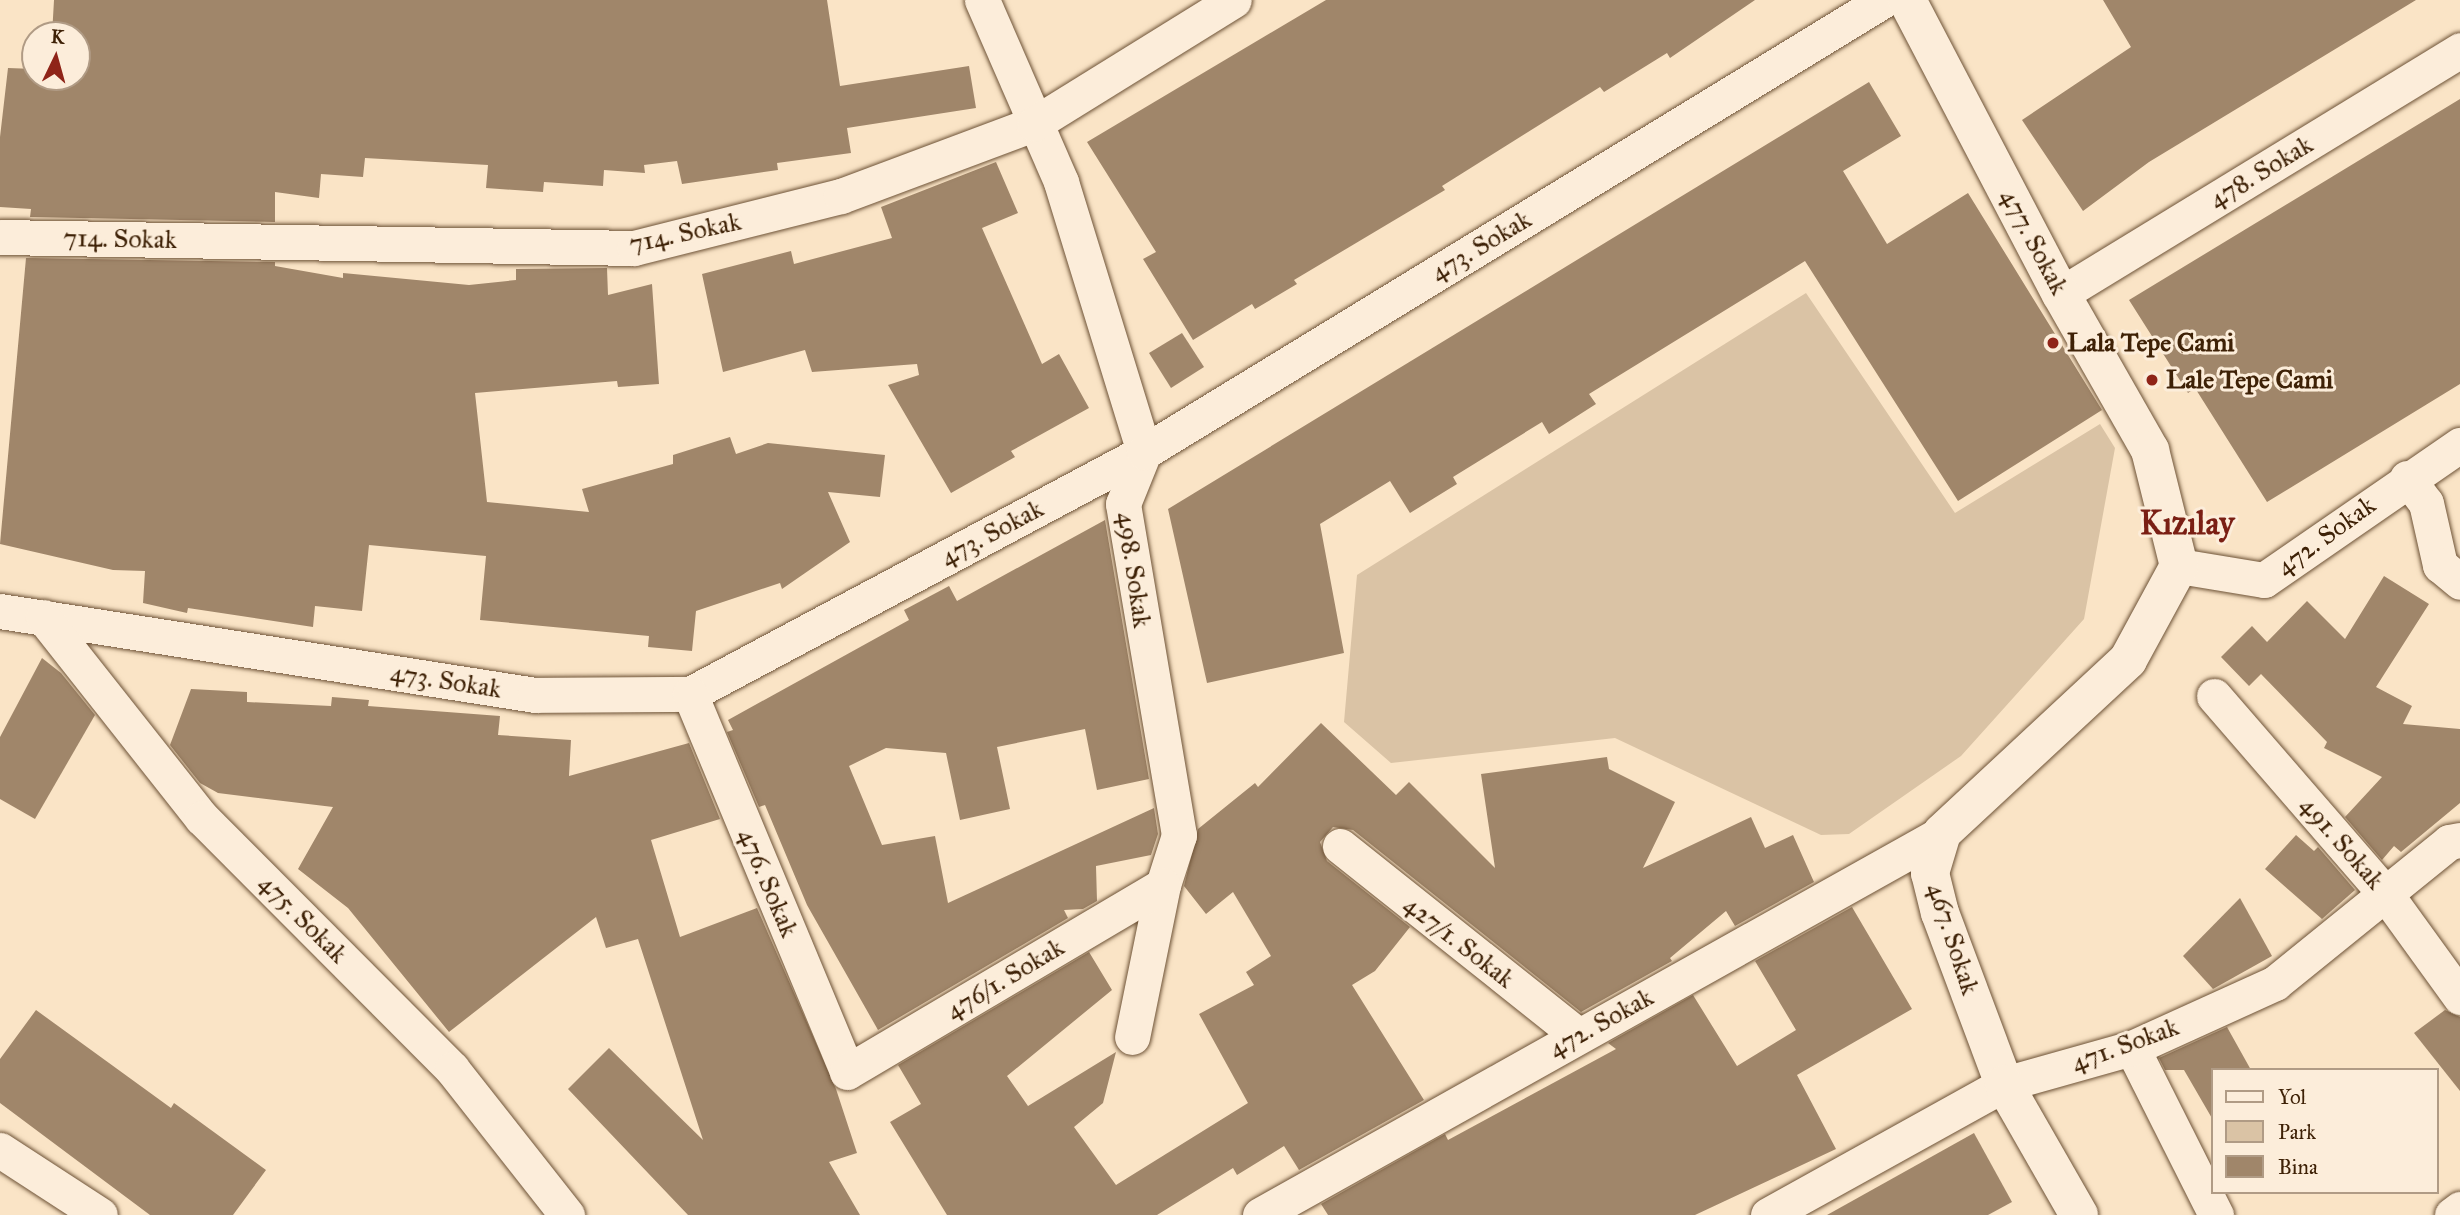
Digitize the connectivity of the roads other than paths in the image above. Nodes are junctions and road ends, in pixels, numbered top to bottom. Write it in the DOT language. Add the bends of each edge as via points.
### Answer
graph roads {
  1 [pos="982,0"];
  2 [pos="1234,0"];
  3 [pos="1884,0"];
  4 [pos="1907,0"];
  5 [pos="2460,50"];
  6 [pos="1034,124"];
  7 [pos="0,237"];
  8 [pos="2061,294"];
  9 [pos="2460,445"];
  10 [pos="1144,452"];
  11 [pos="2407,478"];
  12 [pos="2179,566"];
  13 [pos="2460,582"];
  14 [pos="0,611"];
  15 [pos="43,617"];
  16 [pos="690,694"];
  17 [pos="2214,696"];
  18 [pos="1942,833"];
  19 [pos="2460,840"];
  20 [pos="1340,846"];
  21 [pos="1163,885"];
  22 [pos="2387,896"];
  23 [pos="2460,997"];
  24 [pos="1578,1035"];
  25 [pos="1132,1037"];
  26 [pos="2132,1048"];
  27 [pos="847,1072"];
  28 [pos="2004,1084"];
  29 [pos="0,1150"];
  30 [pos="2460,1209"];
  31 [pos="100,1215"];
  32 [pos="567,1215"];
  33 [pos="1260,1215"];
  34 [pos="1768,1215"];
  35 [pos="2079,1215"];
  36 [pos="2216,1215"];
  37 [pos="2452,1215"];
  1 -- 6 [label="street"];
  2 -- 6 [label="street, 714. Sokak"];
  3 -- 10 [label="street, 473. Sokak"];
  4 -- 8 [label="street, 477. Sokak"];
  5 -- 8 [label="street, 478. Sokak"];
  6 -- 7 [label="street, 714. Sokak" via="841,196 634,248"];
  6 -- 10 [label="street" via="1060,182"];
  8 -- 12 [label="street, 477. Sokak" via="2150,450"];
  9 -- 11 [label="street, 472. Sokak"];
  10 -- 16 [label="street, 473. Sokak"];
  10 -- 21 [label="street, 498. Sokak" via="1123,504 1178,835"];
  11 -- 12 [label="street, 472. Sokak" via="2264,580"];
  11 -- 13 [label="street" via="2426,503 2440,565"];
  12 -- 18 [label="street" via="2128,660"];
  14 -- 15 [label="street, 473. Sokak"];
  15 -- 16 [label="street, 473. Sokak" via="535,695"];
  15 -- 32 [label="street, 475. Sokak" via="202,818 452,1069"];
  16 -- 27 [label="street, 476. Sokak"];
  17 -- 22 [label="street, 491. Sokak"];
  18 -- 24 [label="street, 472. Sokak"];
  18 -- 28 [label="street, 467. Sokak" via="1930,873"];
  19 -- 22 [label="street, 471. Sokak" via="2449,842"];
  20 -- 24 [label="street, 427/1. Sokak"];
  21 -- 25 [label="street, 498. Sokak"];
  21 -- 27 [label="street, 476/1. Sokak"];
  22 -- 23 [label="street, 491. Sokak"];
  22 -- 26 [label="street, 471. Sokak" via="2275,983"];
  24 -- 33 [label="street, 472. Sokak"];
  26 -- 28 [label="street, 471. Sokak"];
  26 -- 36 [label="street"];
  28 -- 34 [label="street, 471. Sokak"];
  28 -- 35 [label="street, 467. Sokak"];
  29 -- 31 [label="street"];
  30 -- 37 [label="street"];
}
